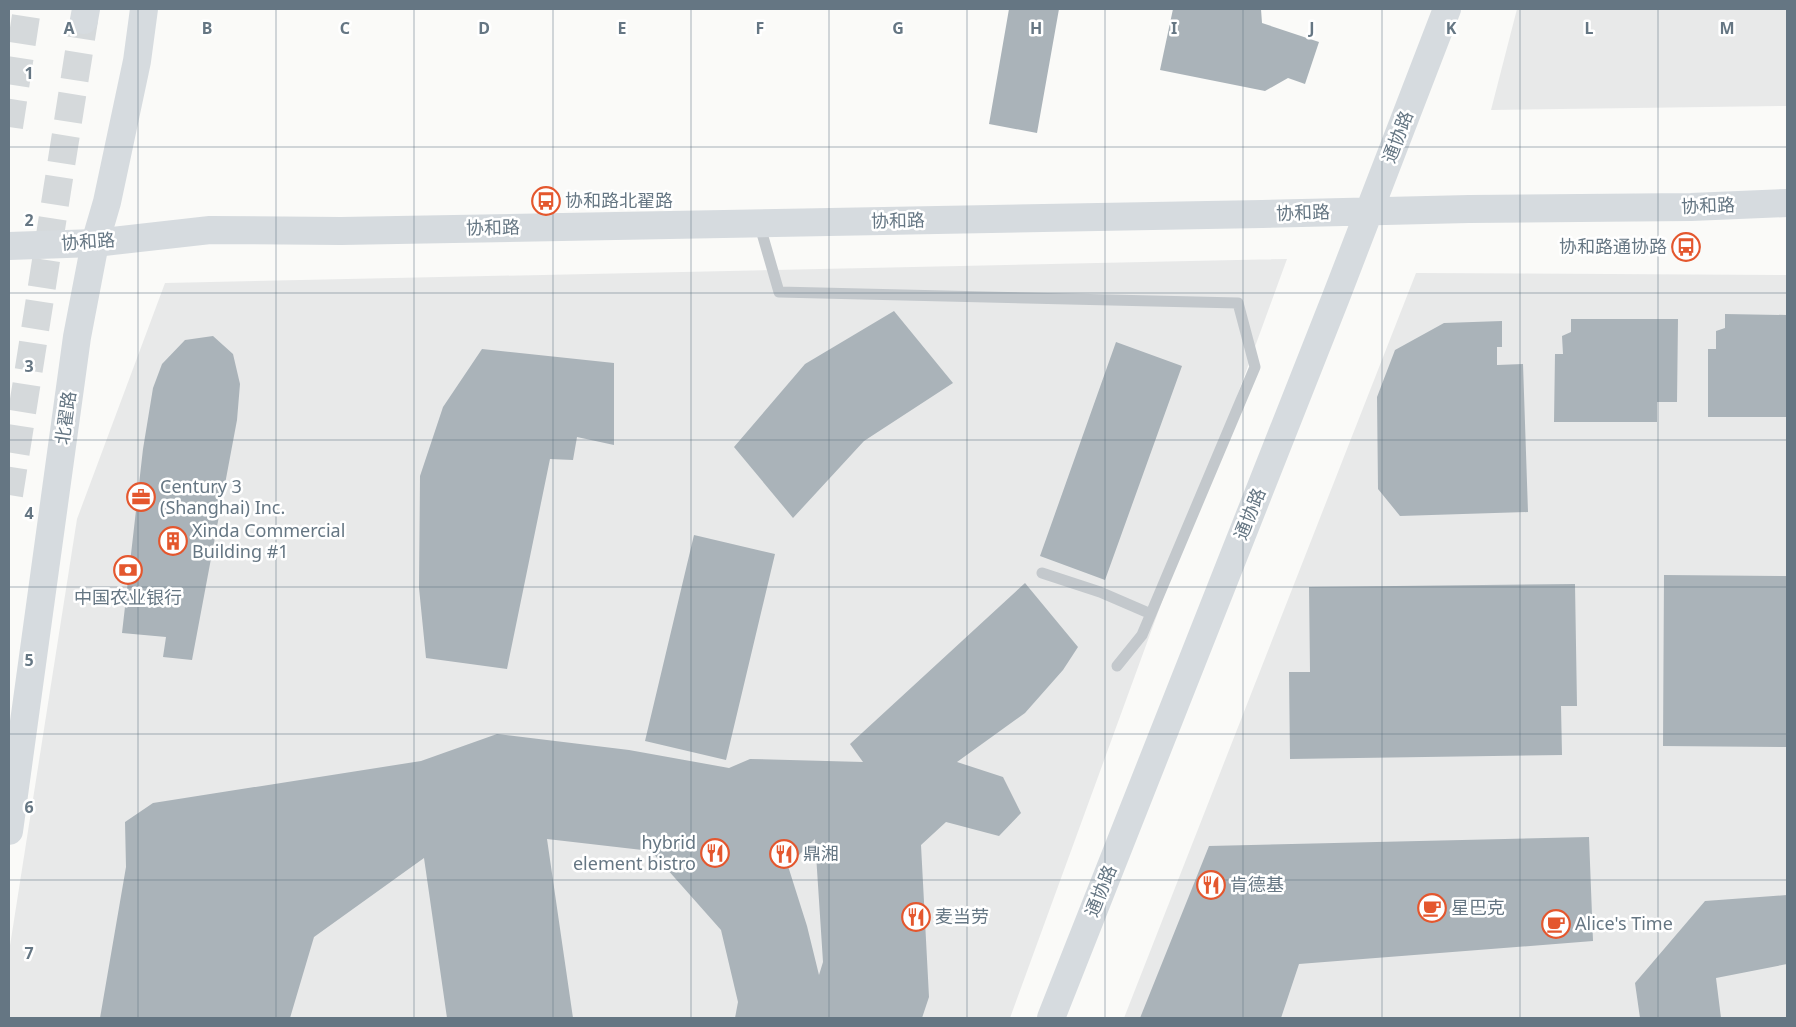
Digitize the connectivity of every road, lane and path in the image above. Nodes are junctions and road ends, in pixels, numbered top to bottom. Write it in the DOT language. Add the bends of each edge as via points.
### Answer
graph roads {
  1 [pos="144,9"];
  2 [pos="1447,9"];
  3 [pos="1787,203"];
  4 [pos="1369,211"];
  5 [pos="759,223"];
  6 [pos="95,242"];
  7 [pos="9,246"];
  8 [pos="1042,573"];
  9 [pos="1151,614"];
  10 [pos="1117,666"];
  11 [pos="9,831"];
  12 [pos="1051,1018"];
  1 -- 6 [label="main road, 北翟路" via="137,61 107,202"];
  2 -- 4 [label="main road, 通协路"];
  3 -- 4 [label="main road, 协和路"];
  4 -- 5 [label="main road, 协和路"];
  4 -- 12 [label="main road, 通协路"];
  5 -- 6 [label="main road, 协和路" via="341,231 210,230"];
  5 -- 9 [label="lane" via="779,292 1238,304 1255,367"];
  6 -- 7 [label="main road, 协和路"];
  6 -- 11 [label="main road, 北翟路" via="77,337"];
  8 -- 9 [label="lane" via="1100,592"];
  9 -- 10 [label="lane" via="1142,635"];
}
